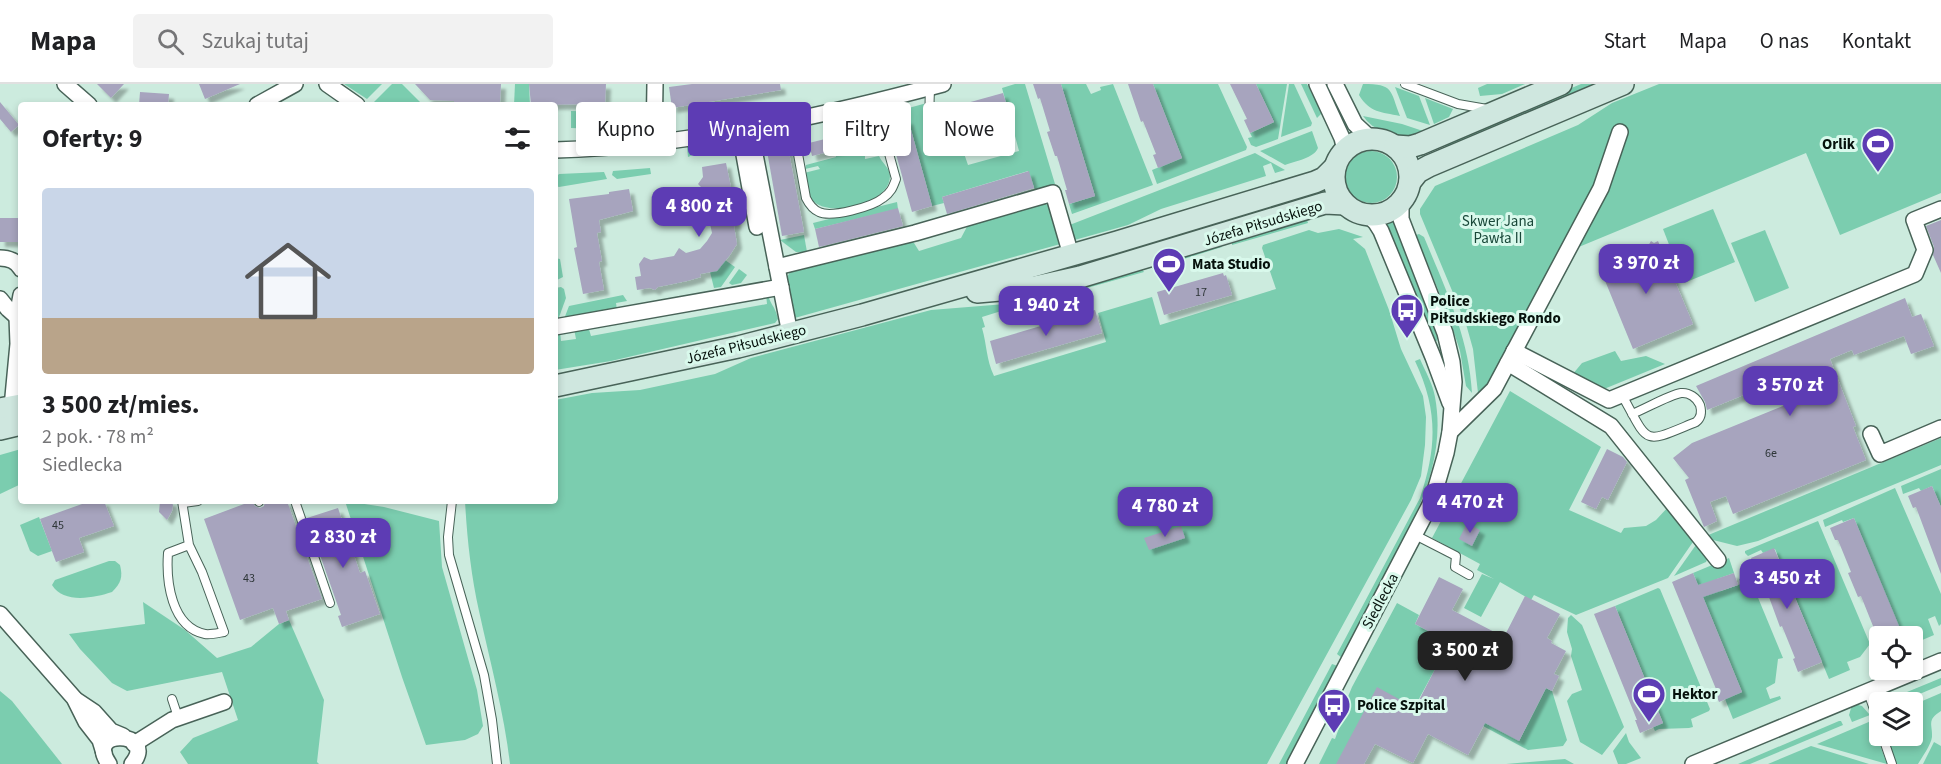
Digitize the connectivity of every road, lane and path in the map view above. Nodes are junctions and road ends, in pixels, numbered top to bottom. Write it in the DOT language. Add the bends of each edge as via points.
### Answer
graph roads {
  1 [pos="65,84"];
  2 [pos="295,84"];
  3 [pos="327,84"];
  4 [pos="655,84"];
  5 [pos="1317,84"];
  6 [pos="1335,84"];
  7 [pos="1405,84"];
  8 [pos="1561,84"];
  9 [pos="1623,84"];
  10 [pos="936,86"];
  11 [pos="86,102"];
  12 [pos="262,102"];
  13 [pos="353,102"];
  14 [pos="655,102"];
  15 [pos="875,102"];
  16 [pos="932,102"];
  17 [pos="1512,105"];
  18 [pos="971,124"];
  19 [pos="1620,132"];
  20 [pos="1370,138"];
  21 [pos="1395,146"];
  22 [pos="576,148"];
  23 [pos="558,150"];
  24 [pos="744,156"];
  25 [pos="755,156"];
  26 [pos="798,156"];
  27 [pos="890,156"];
  28 [pos="1340,158"];
  29 [pos="1410,182"];
  30 [pos="1401,202"];
  31 [pos="1345,204"];
  32 [pos="1941,209"];
  33 [pos="1366,214"];
  34 [pos="757,227"];
  35 [pos="1071,255"];
  36 [pos="0,258"];
  37 [pos="18,265"];
  38 [pos="777,267"];
  39 [pos="781,287"];
  40 [pos="934,295"];
  41 [pos="0,299"];
  42 [pos="18,312"];
  43 [pos="17,317"];
  44 [pos="558,326"];
  45 [pos="18,334"];
  46 [pos="790,334"];
  47 [pos="1511,357"];
  48 [pos="18,363"];
  49 [pos="558,385"];
  50 [pos="1628,393"];
  51 [pos="1452,409"];
  52 [pos="14,411"];
  53 [pos="1632,414"];
  54 [pos="1941,428"];
  55 [pos="0,429"];
  56 [pos="1450,432"];
  57 [pos="1871,434"];
  58 [pos="182,504"];
  59 [pos="296,504"];
  60 [pos="452,504"];
  61 [pos="1415,535"];
  62 [pos="189,545"];
  63 [pos="1718,560"];
  64 [pos="1469,575"];
  65 [pos="330,603"];
  66 [pos="0,614"];
  67 [pos="1941,661"];
  68 [pos="1868,692"];
  69 [pos="1869,695"];
  70 [pos="74,698"];
  71 [pos="172,699"];
  72 [pos="224,702"];
  73 [pos="178,717"];
  74 [pos="1886,746"];
  75 [pos="133,753"];
  76 [pos="106,758"];
  77 [pos="497,764"];
  78 [pos="1295,764"];
  79 [pos="1693,764"];
  80 [pos="1892,764"];
  1 -- 11 [label="street"];
  2 -- 12 [label="street"];
  3 -- 13 [label="street"];
  4 -- 14 [label="street"];
  5 -- 28 [label="street" via="1342,138"];
  6 -- 20 [label="street" via="1355,124"];
  7 -- 17 [label="lane" via="1473,108"];
  8 -- 17 [label="street"];
  9 -- 29 [label="street" via="1429,166"];
  10 -- 15 [label="street"];
  10 -- 16 [label="lane"];
  17 -- 21 [label="street" via="1419,144"];
  18 -- 18 [label="lane" via="996,117 1004,141 978,149"];
  19 -- 47 [label="street" via="1600,188"];
  20 -- 21 [label="street"];
  20 -- 28 [label="street" via="1359,141"];
  21 -- 29 [label="street" via="1407,162"];
  22 -- 23 [label="street"];
  24 -- 34 [label="street"];
  25 -- 38 [label="street"];
  26 -- 27 [label="lane" via="810,206 833,214 876,203 893,189 896,179"];
  28 -- 31 [label="street" via="1335,187"];
  28 -- 35 [label="street, Józefa Piłsudskiego" via="1324,178 1315,182"];
  29 -- 30 [label="street"];
  30 -- 33 [label="street" via="1383,213"];
  30 -- 51 [label="street, Siedlecka" via="1401,219 1445,333 1454,382"];
  31 -- 33 [label="street"];
  31 -- 40 [label="street, Józefa Piłsudskiego" via="1324,203 1069,280"];
  32 -- 50 [label="street" via="1914,220 1925,250 1915,274"];
  33 -- 51 [label="street, Siedlecka" via="1381,231"];
  35 -- 38 [label="street" via="1053,194"];
  35 -- 40 [label="street, Józefa Piłsudskiego"];
  36 -- 37 [label="street"];
  38 -- 39 [label="street"];
  39 -- 44 [label="street"];
  39 -- 46 [label="street"];
  40 -- 46 [label="street, Józefa Piłsudskiego"];
  41 -- 43 [label="street"];
  42 -- 43 [label="street"];
  43 -- 45 [label="street"];
  46 -- 49 [label="street, Józefa Piłsudskiego"];
  47 -- 50 [label="street" via="1609,400"];
  47 -- 56 [label="street" via="1489,396"];
  47 -- 63 [label="street" via="1611,426"];
  48 -- 52 [label="street"];
  50 -- 53 [label="lane"];
  51 -- 56 [label="street, Siedlecka"];
  52 -- 55 [label="street"];
  53 -- 53 [label="lane" via="1645,435 1660,438 1696,422 1701,412 1696,400 1682,393"];
  54 -- 57 [label="street" via="1880,454"];
  56 -- 61 [label="street, Siedlecka" via="1440,480"];
  58 -- 62 [label="lane"];
  59 -- 65 [label="lane"];
  60 -- 77 [label="lane" via="449,555 484,675"];
  61 -- 64 [label="lane" via="1456,556 1455,567"];
  61 -- 78 [label="street, Siedlecka"];
  62 -- 62 [label="lane" via="202,572 224,632 205,634 178,616 168,578 168,553"];
  66 -- 70 [label="street"];
  67 -- 68 [label="street"];
  68 -- 69 [label="lane"];
  68 -- 79 [label="street"];
  70 -- 75 [label="street"];
  70 -- 76 [label="street" via="100,740"];
  71 -- 73 [label="lane"];
  72 -- 73 [label="street"];
  73 -- 75 [label="street"];
  74 -- 80 [label="lane"];
  75 -- 76 [label="street" via="109,740"];
}
